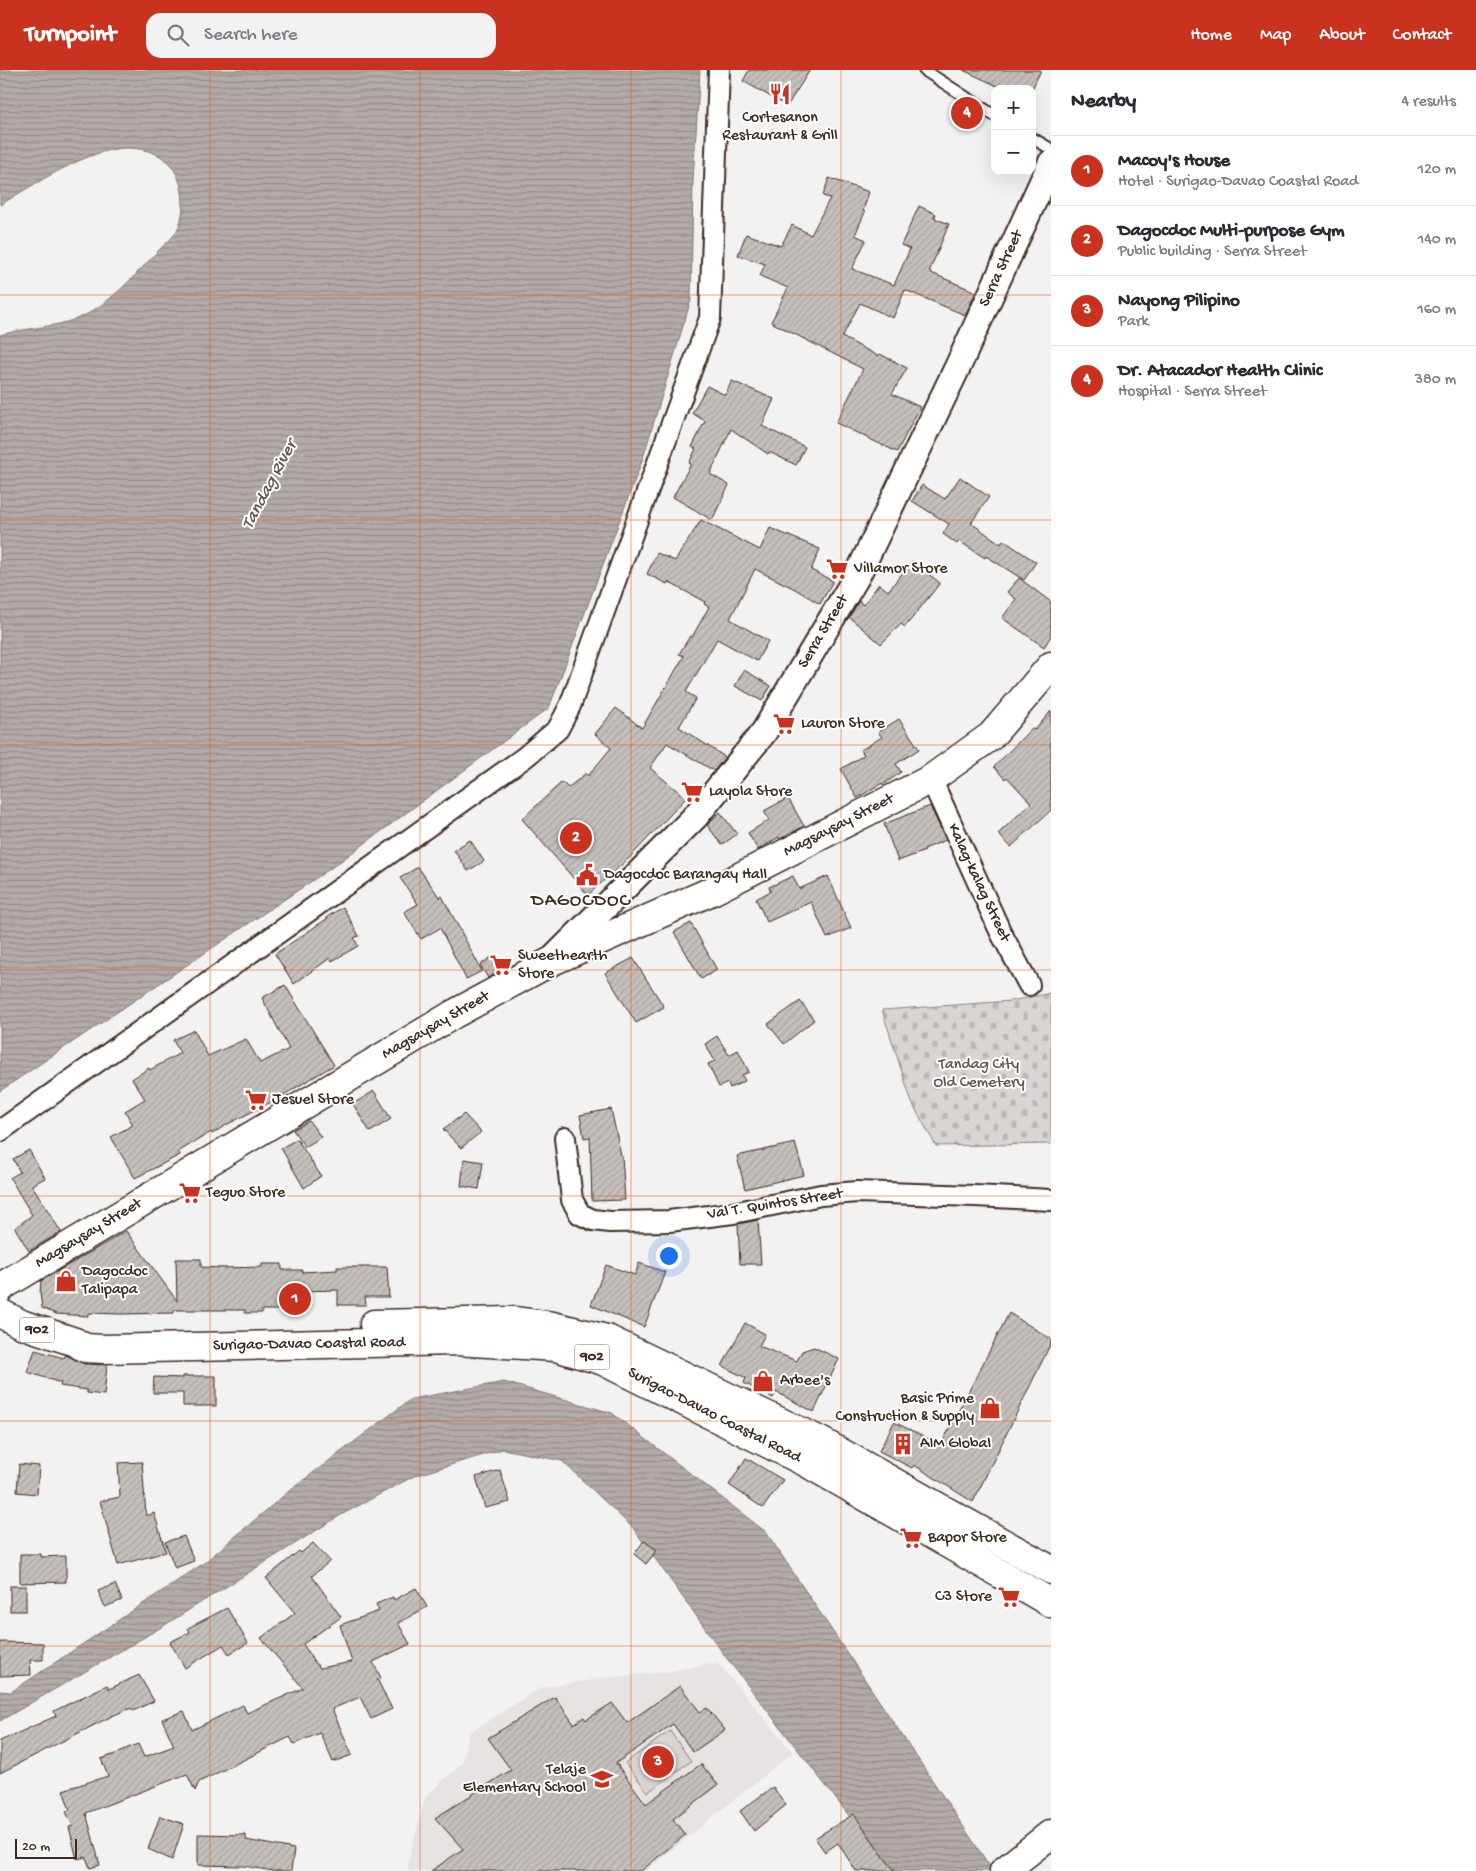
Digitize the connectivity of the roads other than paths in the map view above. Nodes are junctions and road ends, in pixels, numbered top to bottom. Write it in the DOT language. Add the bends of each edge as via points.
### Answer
graph roads {
  1 [pos="718,70"];
  2 [pos="924,70"];
  3 [pos="991,113"];
  4 [pos="1036,140"];
  5 [pos="1051,149"];
  6 [pos="1051,163"];
  7 [pos="1049,674"];
  8 [pos="931,779"];
  9 [pos="550,962"];
  10 [pos="1029,985"];
  11 [pos="0,1131"];
  12 [pos="565,1138"];
  13 [pos="1051,1200"];
  14 [pos="1,1285"];
  15 [pos="0,1313"];
  16 [pos="815,1453"];
  17 [pos="1051,1570"];
  18 [pos="1051,1603"];
  19 [pos="1051,1834"];
  20 [pos="1004,1871"];
  1 -- 11 [label="street" via="710,318 574,697 558,729"];
  2 -- 3 [label="lane"];
  4 -- 5 [label="lane"];
  6 -- 9 [label="street, Serra Street" via="857,576 764,732 695,816"];
  7 -- 8 [label="main road, Magsaysay Street" via="991,736"];
  8 -- 9 [label="main road, Magsaysay Street" via="714,890"];
  8 -- 10 [label="street, Kalag-kalag Street" via="1001,933"];
  9 -- 14 [label="main road, Magsaysay Street" via="454,1014"];
  12 -- 13 [label="street, Val T. Quintos Street" via="572,1200 580,1214 593,1220 669,1221 733,1213 820,1195 857,1192"];
  15 -- 16 [label="main road, Surigao-Davao Coastal Road / 902" via="21,1324 75,1342 109,1333 486,1331 513,1321 553,1326 607,1339"];
  16 -- 17 [label="main road, Surigao-Davao Coastal Road / 902"];
  16 -- 18 [label="main road, Surigao-Davao Coastal Road / 902"];
  19 -- 20 [label="main road"];
}
